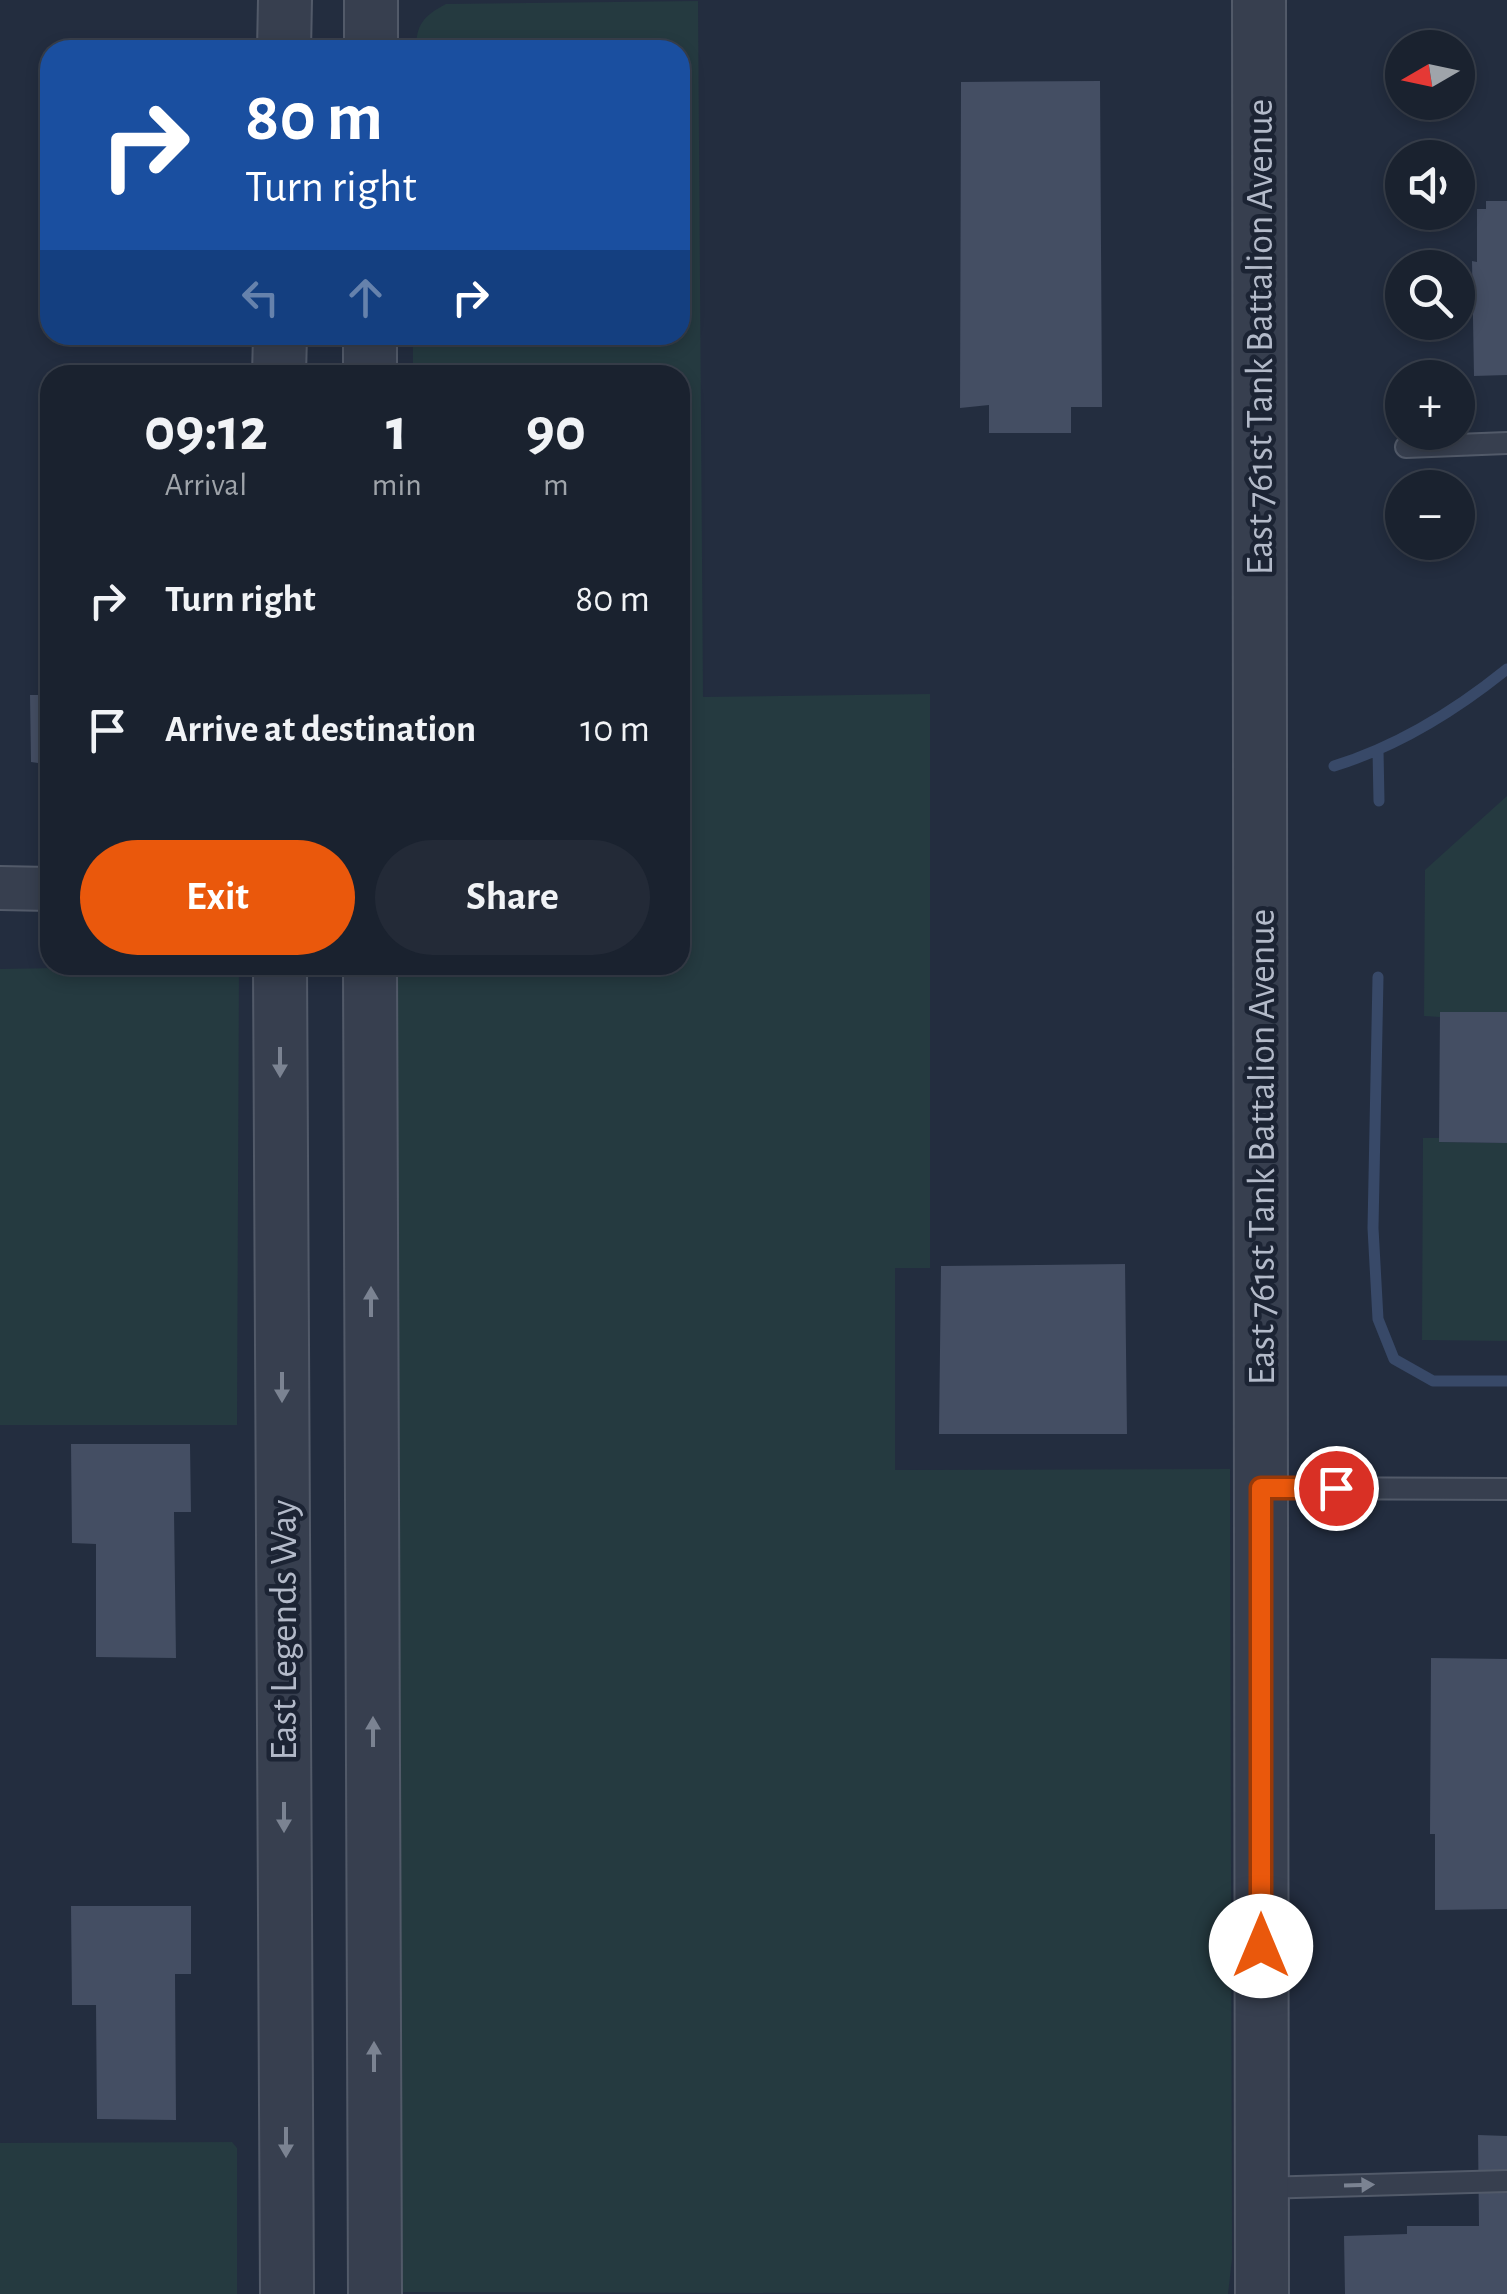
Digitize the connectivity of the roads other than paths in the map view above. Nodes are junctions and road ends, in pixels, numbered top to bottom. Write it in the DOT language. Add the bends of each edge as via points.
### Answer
graph roads {
  1 [pos="285,0"];
  2 [pos="371,0"];
  3 [pos="1259,0"];
  4 [pos="284,40"];
  5 [pos="371,40"];
  6 [pos="1507,443"];
  7 [pos="1475,444"];
  8 [pos="0,888"];
  9 [pos="40,889"];
  10 [pos="280,975"];
  11 [pos="370,975"];
  12 [pos="1261,1488"];
  13 [pos="1507,1489"];
  14 [pos="1507,2181"];
  15 [pos="1262,2188"];
  16 [pos="287,2294"];
  17 [pos="375,2294"];
  18 [pos="1262,2294"];
  1 -- 4 [label="street"];
  2 -- 5 [label="street"];
  3 -- 12 [label="street, East 761st Tank Battalion Avenue"];
  6 -- 7 [label="lane"];
  8 -- 9 [label="street"];
  10 -- 16 [label="street, East Legends Way, one-way"];
  17 -- 11 [label="street, one-way"];
  12 -- 13 [label="lane"];
  12 -- 15 [label="street, East 761st Tank Battalion Avenue"];
  15 -- 14 [label="lane, one-way"];
  15 -- 18 [label="street, East 761st Tank Battalion Avenue"];
}
